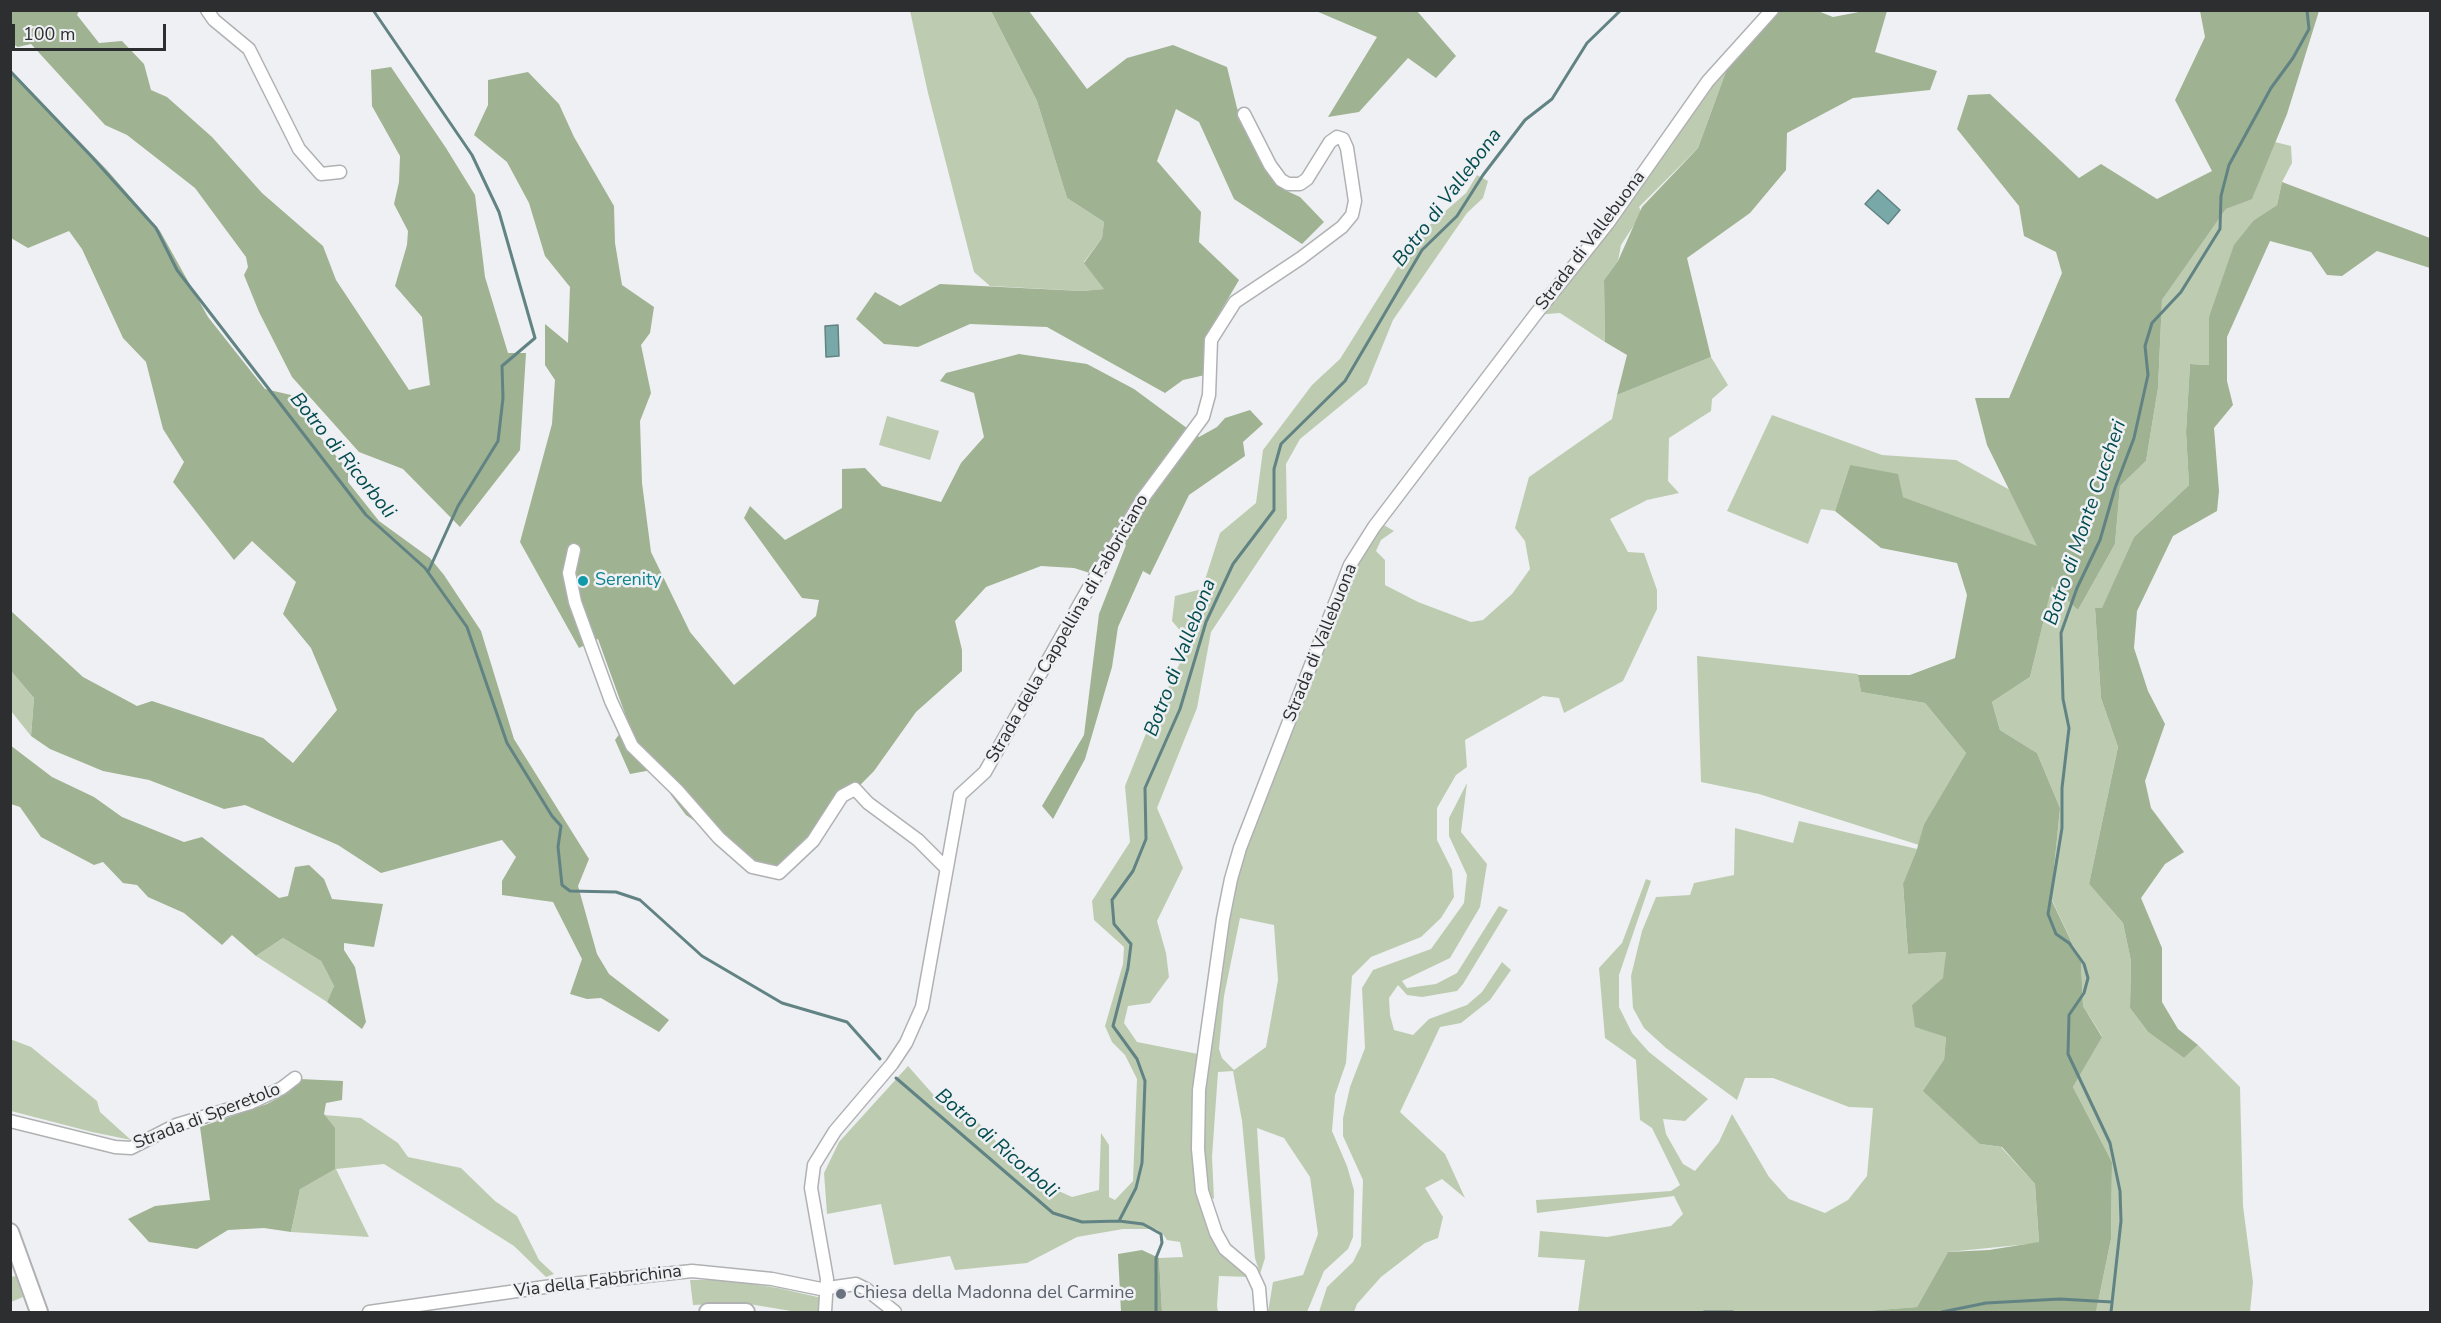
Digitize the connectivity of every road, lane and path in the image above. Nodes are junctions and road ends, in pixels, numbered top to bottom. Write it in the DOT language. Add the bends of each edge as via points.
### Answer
graph roads {
  1 [pos="207,10"];
  2 [pos="1772,10"];
  3 [pos="1244,114"];
  4 [pos="340,172"];
  5 [pos="574,550"];
  6 [pos="946,868"];
  7 [pos="295,1077"];
  8 [pos="10,1121"];
  9 [pos="10,1232"];
  10 [pos="828,1288"];
  11 [pos="39,1312"];
  12 [pos="369,1312"];
  13 [pos="708,1312"];
  14 [pos="746,1312"];
  15 [pos="825,1312"];
  16 [pos="895,1312"];
  17 [pos="1261,1312"];
  1 -- 4 [label="street" via="249,48 299,149 321,174"];
  2 -- 17 [label="street, Strada di Vallebuona" via="1708,81 1608,223 1374,527 1350,565 1306,677 1231,879 1199,1090 1202,1191 1225,1249 1251,1271 1258,1287"];
  3 -- 6 [label="street, Strada della Cappellina di Fabbriciano" via="1270,165 1288,184 1300,184 1307,179 1330,142 1337,137 1343,139 1355,201 1352,215 1301,258 1235,302 1211,340 1209,395 1203,417 1143,498 985,772 960,795"];
  5 -- 6 [label="street" via="569,573 575,602 632,746 727,846 752,867 780,873 813,840 842,796 855,789"];
  6 -- 10 [label="street, Strada della Cappellina di Fabbriciano" via="922,1007 906,1043 889,1068 835,1131 814,1165 811,1188"];
  7 -- 8 [label="street, Strada di Speretolo" via="282,1088 250,1103 176,1125 130,1148"];
  9 -- 11 [label="main road"];
  10 -- 12 [label="street, Via della Fabbrichina" via="680,1271"];
  10 -- 15 [label="street, Strada della Cappellina di Fabbriciano"];
  10 -- 16 [label="street, Via della Fabbrichina" via="858,1285"];
  13 -- 14 [label="main road"];
}
